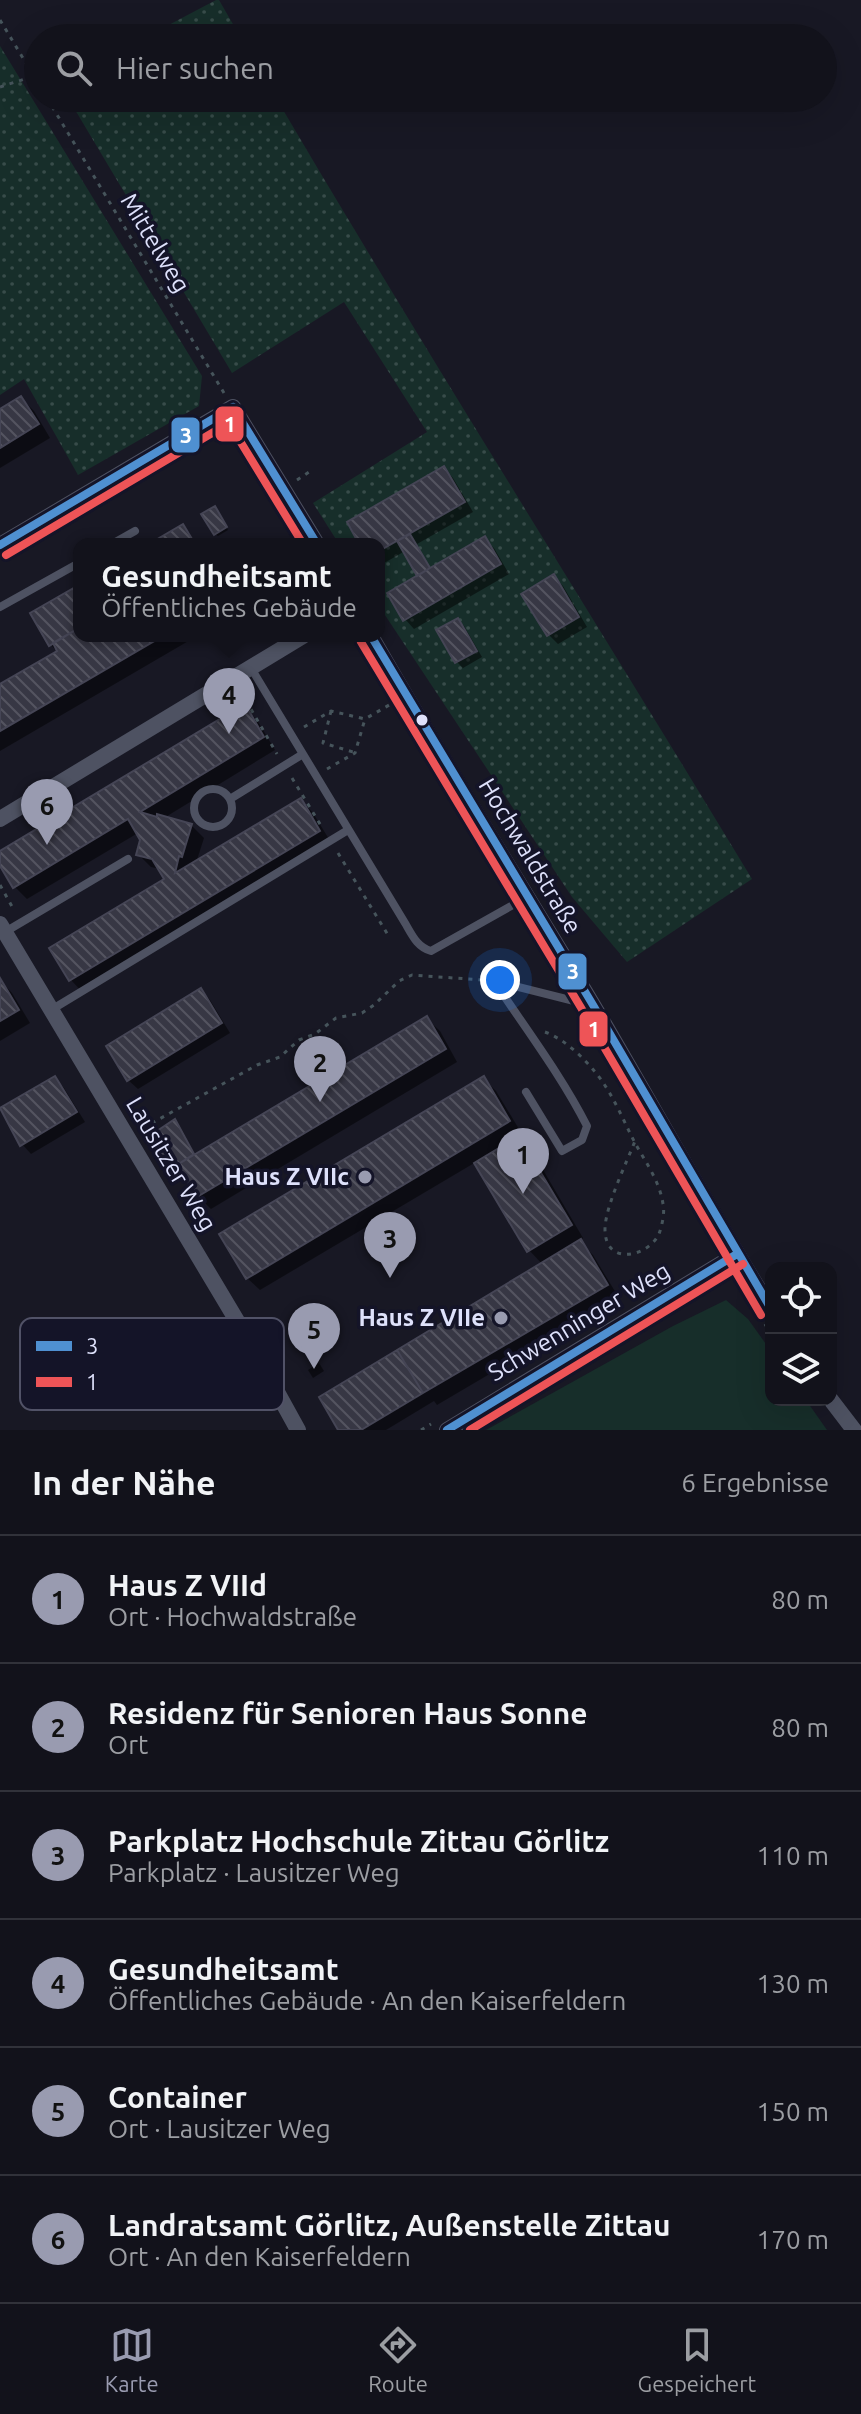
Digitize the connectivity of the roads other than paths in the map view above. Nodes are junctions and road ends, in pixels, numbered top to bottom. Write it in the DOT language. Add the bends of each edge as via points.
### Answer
graph roads {
  1 [pos="135,531"];
  2 [pos="123,538"];
  3 [pos="313,538"];
  4 [pos="0,545"];
  5 [pos="73,566"];
  6 [pos="0,607"];
  7 [pos="293,642"];
  8 [pos="374,642"];
  9 [pos="251,668"];
  10 [pos="303,754"];
  11 [pos="230,799"];
  12 [pos="0,819"];
  13 [pos="348,830"];
  14 [pos="128,859"];
  15 [pos="527,897"];
  16 [pos="2,930"];
  17 [pos="593,1006"];
  18 [pos="51,1010"];
  19 [pos="526,1092"];
  20 [pos="737,1254"];
  21 [pos="765,1299"];
  22 [pos="235,1318"];
  23 [pos="284,1405"];
  24 [pos="836,1406"];
  25 [pos="298,1430"];
  26 [pos="447,1430"];
  27 [pos="854,1430"];
  1 -- 2 [label="lane"];
  3 -- 4 [label="street" via="233,407"];
  5 -- 6 [label="lane"];
  7 -- 9 [label="street"];
  8 -- 15 [label="street, Hochwaldstraße"];
  9 -- 10 [label="lane"];
  9 -- 12 [label="street"];
  10 -- 11 [label="lane"];
  10 -- 13 [label="lane"];
  11 -- 11 [label="lane" via="220,791 203,792 196,802 198,820 221,826 230,817"];
  13 -- 15 [label="lane" via="423,949 431,951"];
  13 -- 18 [label="lane"];
  14 -- 16 [label="lane"];
  15 -- 17 [label="street, Hochwaldstraße"];
  16 -- 18 [label="street, Lausitzer Weg"];
  17 -- 19 [label="lane" via="494,981 559,1075 587,1126 582,1140 562,1151"];
  17 -- 20 [label="street, Hochwaldstraße"];
  18 -- 22 [label="street, Lausitzer Weg"];
  20 -- 21 [label="street, Hochwaldstraße"];
  20 -- 26 [label="street, Schwenninger Weg"];
  23 -- 25 [label="street, Lausitzer Weg"];
  24 -- 27 [label="street"];
}
